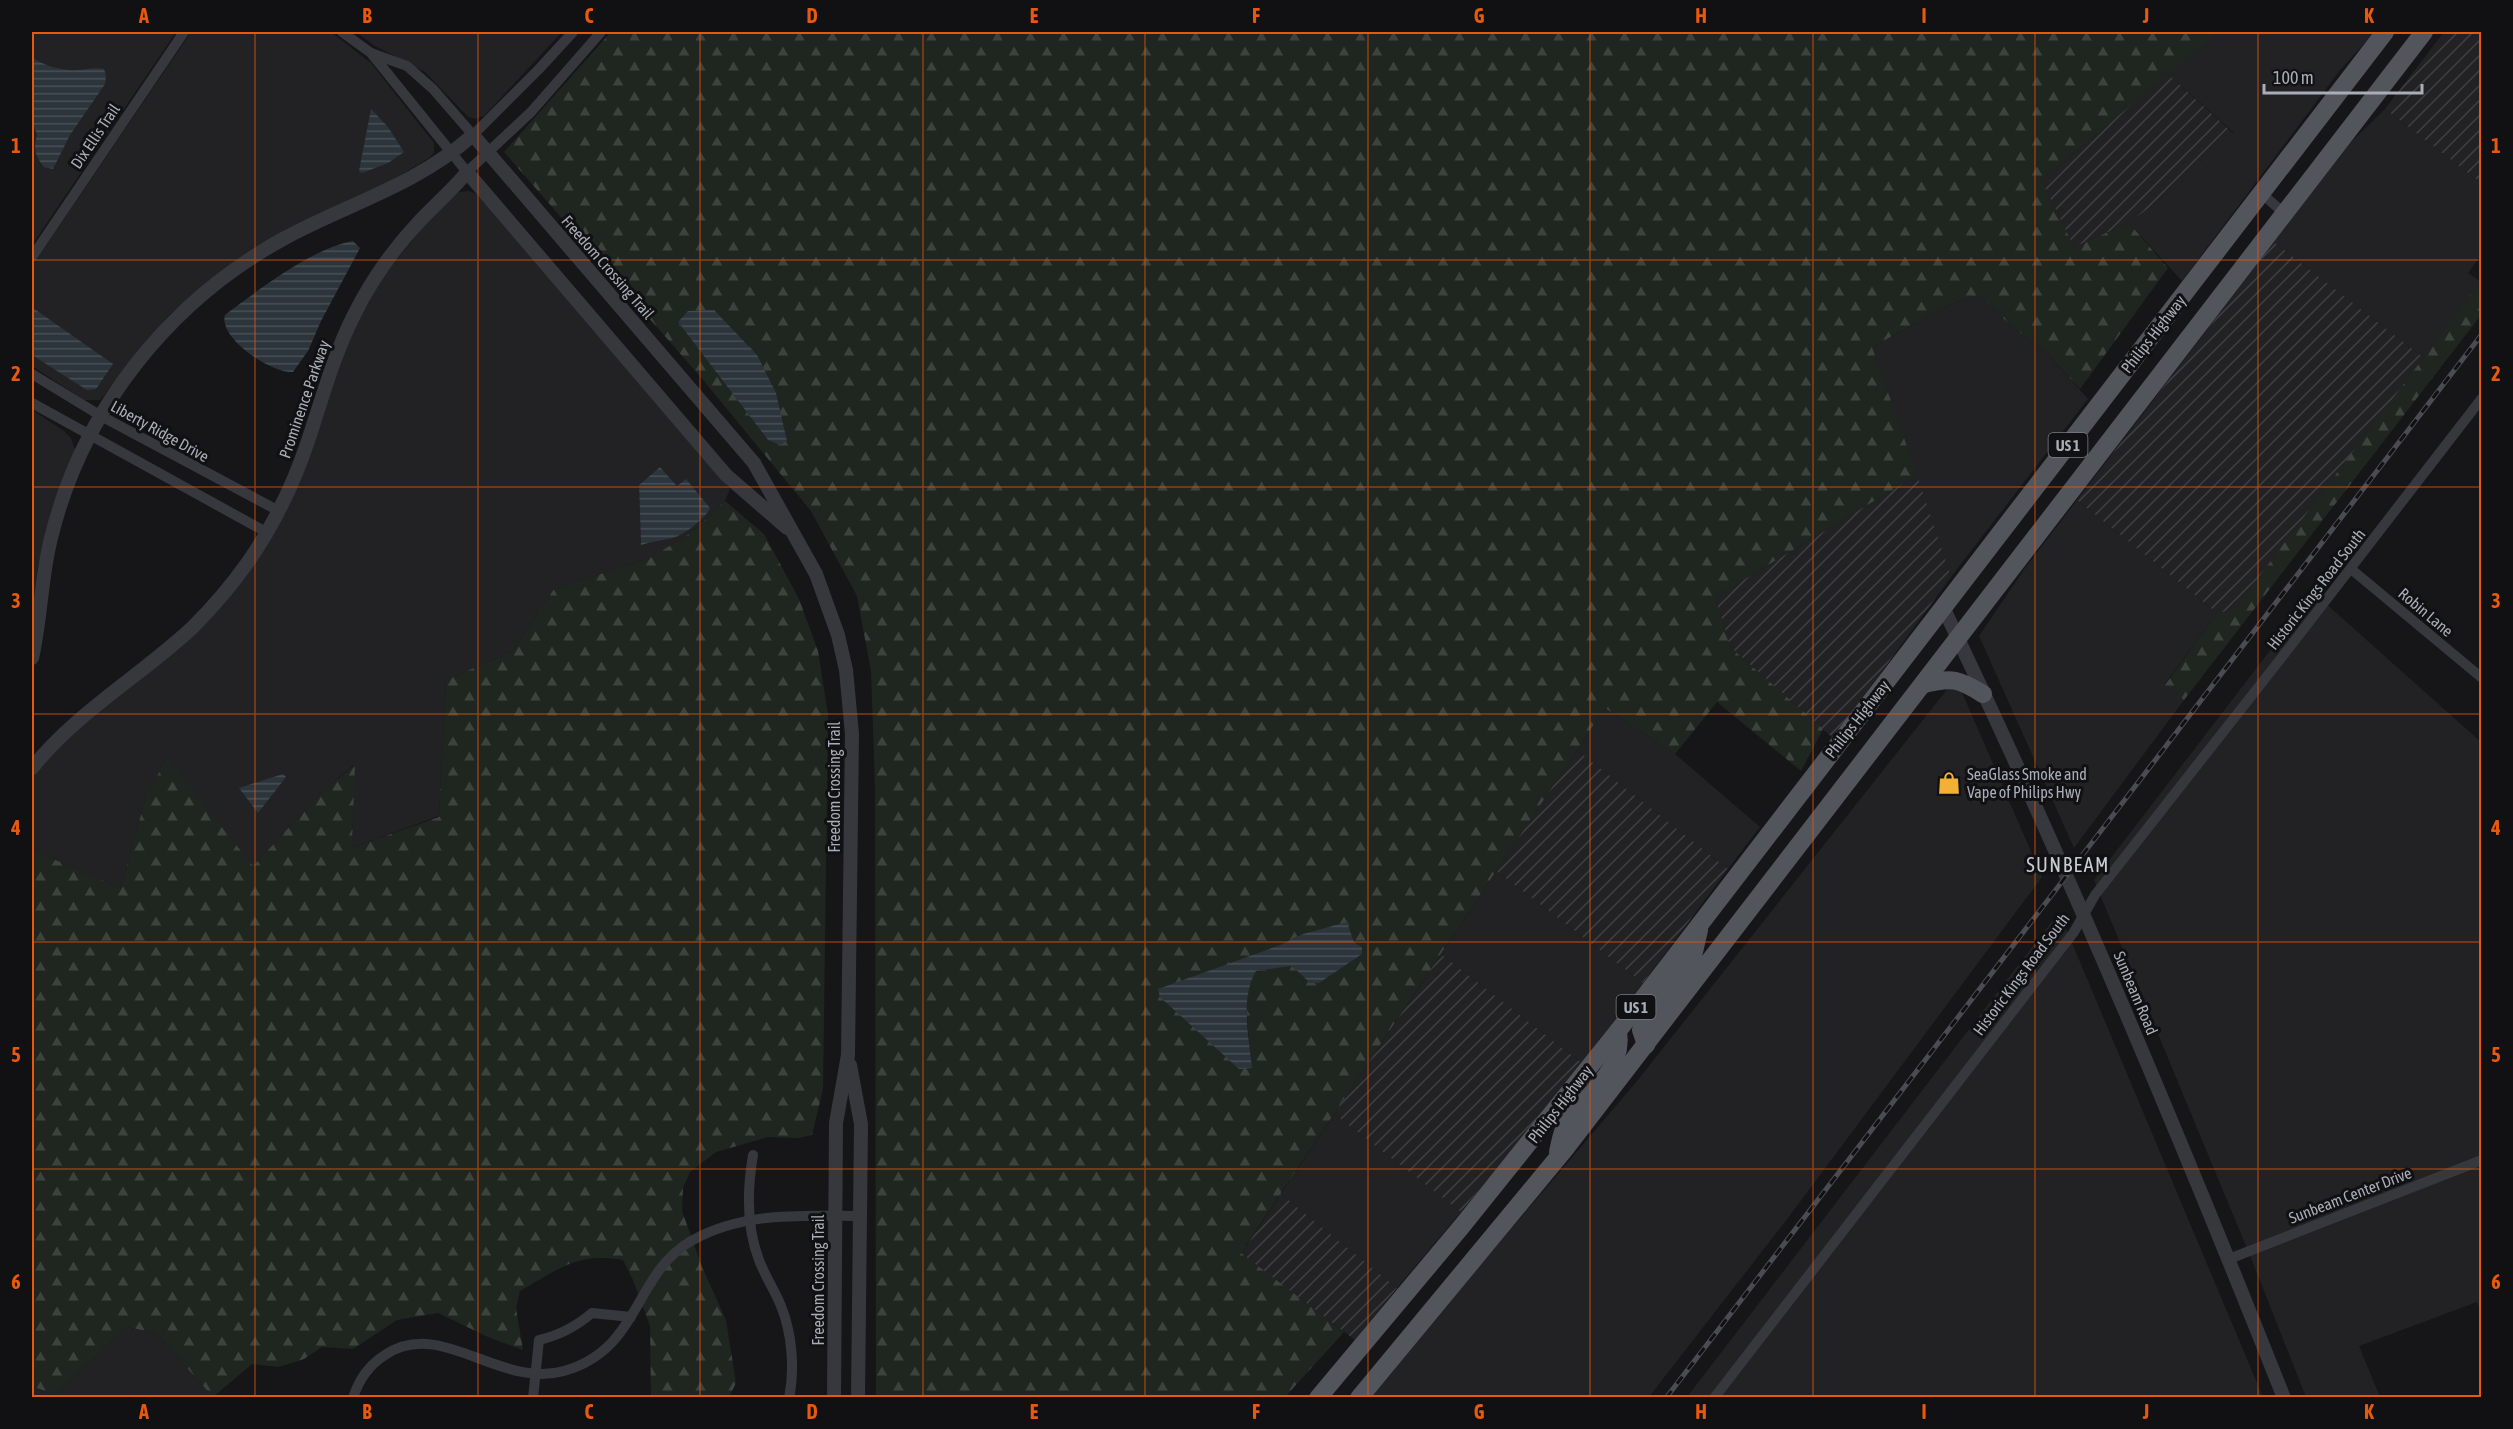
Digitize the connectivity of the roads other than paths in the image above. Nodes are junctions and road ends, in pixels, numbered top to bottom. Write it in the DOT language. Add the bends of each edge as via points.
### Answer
graph roads {
  1 [pos="184,32"];
  2 [pos="342,32"];
  3 [pos="573,32"];
  4 [pos="602,32"];
  5 [pos="2385,32"];
  6 [pos="2424,32"];
  7 [pos="371,53"];
  8 [pos="473,135"];
  9 [pos="452,153"];
  10 [pos="488,153"];
  11 [pos="467,172"];
  12 [pos="2261,193"];
  13 [pos="2284,213"];
  14 [pos="32,257"];
  15 [pos="32,374"];
  16 [pos="2481,398"];
  17 [pos="32,403"];
  18 [pos="101,416"];
  19 [pos="90,436"];
  20 [pos="277,510"];
  21 [pos="791,531"];
  22 [pos="266,532"];
  23 [pos="2351,569"];
  24 [pos="1943,607"];
  25 [pos="1958,639"];
  26 [pos="32,658"];
  27 [pos="2481,678"];
  28 [pos="1924,684"];
  29 [pos="1983,694"];
  30 [pos="32,768"];
  31 [pos="2084,914"];
  32 [pos="1701,923"];
  33 [pos="1618,1031"];
  34 [pos="1646,1045"];
  35 [pos="848,1055"];
  36 [pos="753,1155"];
  37 [pos="1556,1160"];
  38 [pos="2481,1160"];
  39 [pos="835,1216"];
  40 [pos="860,1216"];
  41 [pos="750,1219"];
  42 [pos="2229,1259"];
  43 [pos="1391,1312"];
  44 [pos="631,1317"];
  45 [pos="1415,1332"];
  46 [pos="536,1375"];
  47 [pos="353,1398"];
  48 [pos="533,1398"];
  49 [pos="789,1398"];
  50 [pos="834,1398"];
  51 [pos="858,1398"];
  52 [pos="1318,1398"];
  53 [pos="1359,1398"];
  54 [pos="1714,1398"];
  55 [pos="2284,1398"];
  1 -- 14 [label="street, Dix Ellis Trail"];
  2 -- 7 [label="street, Freedom Crossing Trail"];
  3 -- 8 [label="street"];
  4 -- 10 [label="street, Prominence Parkway" via="531,112"];
  5 -- 12 [label="main road, Philips Highway / US 1"];
  6 -- 13 [label="main road, Philips Highway / US 1"];
  7 -- 8 [label="street, Freedom Crossing Trail" via="407,66 434,89"];
  7 -- 9 [label="street, Freedom Crossing Trail"];
  8 -- 9 [label="street"];
  8 -- 10 [label="street, Freedom Crossing Trail"];
  9 -- 11 [label="street, Freedom Crossing Trail"];
  9 -- 18 [label="street" via="398,186 285,238 212,286 158,337"];
  10 -- 11 [label="street, Prominence Parkway"];
  10 -- 21 [label="street, Freedom Crossing Trail" via="754,463"];
  11 -- 20 [label="street, Prominence Parkway" via="402,241 358,307 331,368 298,469"];
  11 -- 21 [label="street, Freedom Crossing Trail" via="726,475"];
  12 -- 13 [label="street"];
  12 -- 24 [label="main road, Philips Highway / US 1"];
  13 -- 25 [label="main road, Philips Highway / US 1"];
  15 -- 18 [label="street, Liberty Ridge Drive"];
  16 -- 23 [label="street, Historic Kings Road South"];
  17 -- 19 [label="street"];
  18 -- 19 [label="street"];
  18 -- 20 [label="street, Liberty Ridge Drive"];
  19 -- 22 [label="street"];
  19 -- 26 [label="street" via="71,476 52,535"];
  20 -- 22 [label="street, Prominence Parkway"];
  21 -- 35 [label="street, Freedom Crossing Trail" via="816,574 838,635 849,690 852,734"];
  22 -- 30 [label="street, Prominence Parkway" via="247,563 192,627 70,726"];
  23 -- 27 [label="street, Robin Lane"];
  23 -- 31 [label="street, Historic Kings Road South"];
  24 -- 25 [label="street, Sunbeam Road"];
  24 -- 32 [label="main road, Philips Highway / US 1"];
  25 -- 28 [label="main road, Philips Highway / US 1"];
  25 -- 29 [label="street, Sunbeam Road"];
  28 -- 29 [label="main road" via="1953,679"];
  28 -- 34 [label="main road, Philips Highway / US 1"];
  29 -- 31 [label="street, Sunbeam Road"];
  31 -- 42 [label="street, Sunbeam Road"];
  31 -- 54 [label="street, Historic Kings Road South"];
  32 -- 33 [label="main road, Philips Highway / US 1"];
  32 -- 34 [label="main road" via="1693,956 1645,1018 1641,1030"];
  33 -- 37 [label="main road" via="1620,1042 1614,1066 1565,1127"];
  33 -- 43 [label="main road, Philips Highway / US 1"];
  34 -- 37 [label="main road, Philips Highway / US 1"];
  35 -- 39 [label="street, Freedom Crossing Trail" via="836,1123"];
  35 -- 40 [label="street, Freedom Crossing Trail" via="861,1124"];
  36 -- 41 [label="street"];
  37 -- 45 [label="main road, Philips Highway / US 1"];
  38 -- 42 [label="street, Sunbeam Center Drive"];
  39 -- 40 [label="street"];
  39 -- 41 [label="street"];
  39 -- 50 [label="street, Freedom Crossing Trail"];
  40 -- 51 [label="street, Freedom Crossing Trail"];
  41 -- 44 [label="street" via="700,1238 670,1258 651,1281"];
  41 -- 49 [label="street" via="759,1259 788,1323"];
  42 -- 55 [label="street, Sunbeam Road"];
  43 -- 45 [label="main road"];
  43 -- 52 [label="main road, Philips Highway / US 1"];
  44 -- 46 [label="street" via="612,1344 595,1357 561,1372"];
  44 -- 46 [label="street" via="592,1313 574,1327 538,1340"];
  45 -- 53 [label="main road, Philips Highway / US 1"];
  46 -- 47 [label="street" via="505,1370 444,1346 417,1344 393,1349 378,1359 360,1380"];
  46 -- 48 [label="street"];
}
